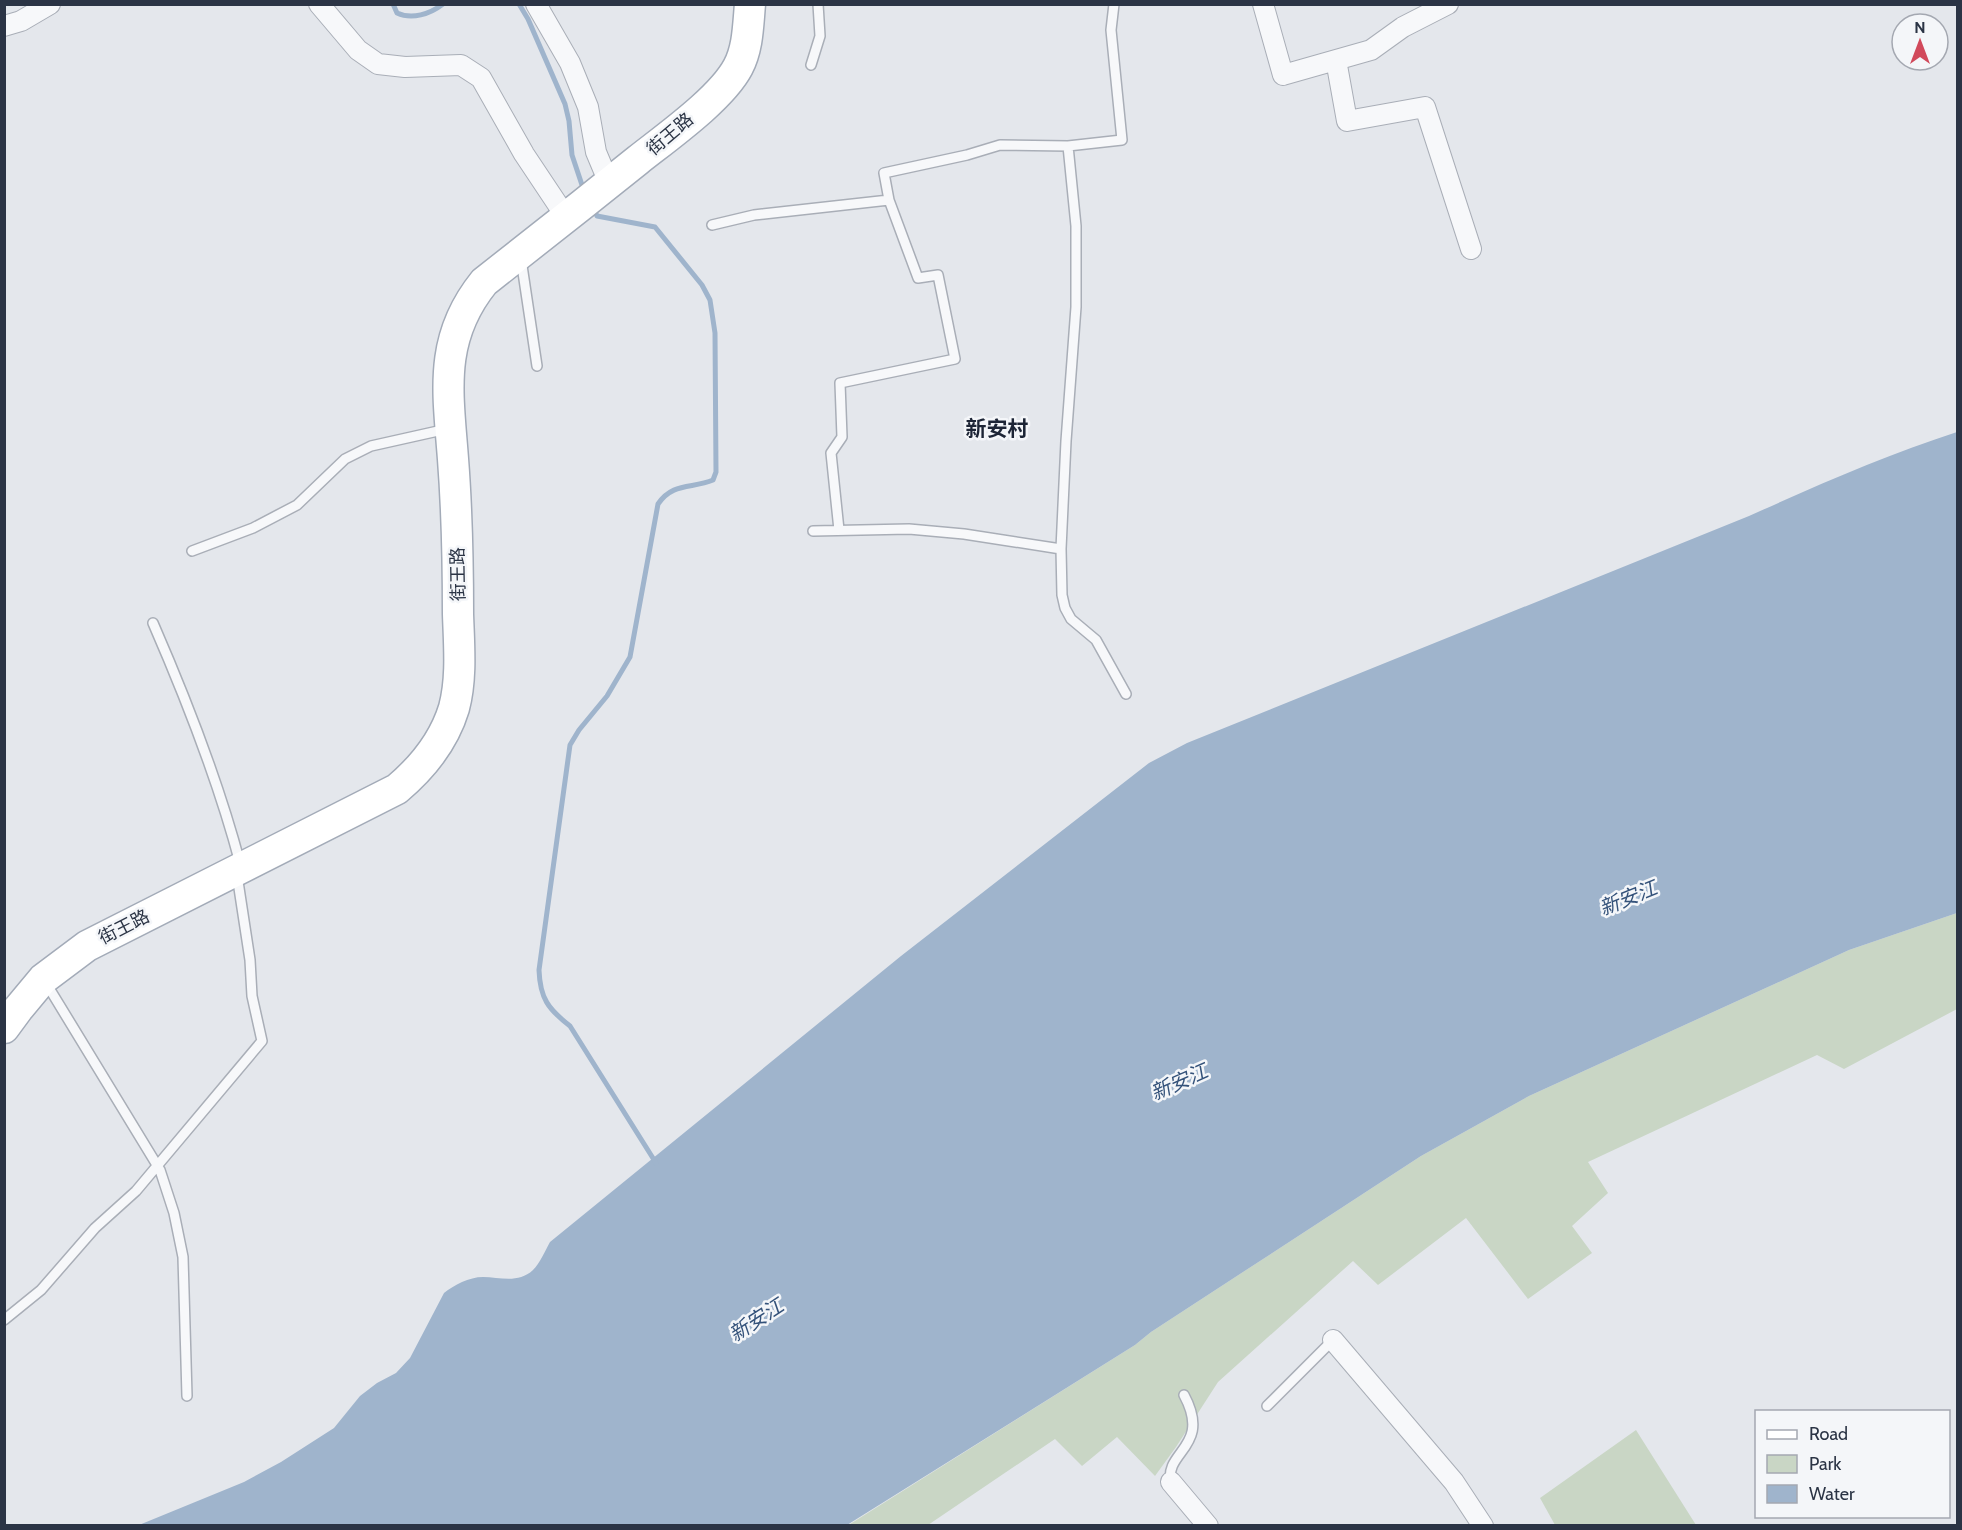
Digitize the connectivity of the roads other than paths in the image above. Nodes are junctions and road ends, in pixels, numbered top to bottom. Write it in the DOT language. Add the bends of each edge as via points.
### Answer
graph roads {
  1 [pos="50,4"];
  2 [pos="319,4"];
  3 [pos="536,4"];
  4 [pos="750,4"];
  5 [pos="818,4"];
  6 [pos="1114,4"];
  7 [pos="1263,4"];
  8 [pos="1448,4"];
  9 [pos="4,26"];
  10 [pos="1336,60"];
  11 [pos="810,65"];
  12 [pos="1068,146"];
  13 [pos="607,185"];
  14 [pos="889,200"];
  15 [pos="569,215"];
  16 [pos="712,225"];
  17 [pos="1471,249"];
  18 [pos="520,254"];
  19 [pos="537,366"];
  20 [pos="451,429"];
  21 [pos="839,530"];
  22 [pos="813,531"];
  23 [pos="1061,549"];
  24 [pos="192,551"];
  25 [pos="153,623"];
  26 [pos="1125,694"];
  27 [pos="238,869"];
  28 [pos="43,979"];
  29 [pos="4,1028"];
  30 [pos="157,1165"];
  31 [pos="4,1320"];
  32 [pos="1333,1340"];
  33 [pos="1184,1395"];
  34 [pos="187,1396"];
  35 [pos="1268,1406"];
  36 [pos="1171,1482"];
  37 [pos="1208,1526"];
  38 [pos="1483,1526"];
  1 -- 9 [label="street"];
  2 -- 15 [label="street" via="358,50 378,64 461,65 481,78 524,154"];
  3 -- 13 [label="street" via="570,63 588,107"];
  4 -- 13 [label="main road, 街王路" via="744,52 728,82 674,132"];
  5 -- 11 [label="lane" via="820,36"];
  6 -- 12 [label="lane" via="1111,30 1122,140"];
  7 -- 10 [label="street" via="1283,75"];
  8 -- 10 [label="street" via="1403,27 1371,50"];
  10 -- 17 [label="street" via="1347,121 1425,107"];
  12 -- 14 [label="lane" via="1000,145 884,173"];
  12 -- 23 [label="lane" via="1077,226 1076,307"];
  13 -- 15 [label="main road, 街王路"];
  14 -- 16 [label="lane" via="754,215"];
  14 -- 21 [label="lane" via="918,278 938,275 955,359 840,383 842,437 831,453"];
  15 -- 18 [label="main road, 街王路"];
  18 -- 19 [label="lane"];
  18 -- 20 [label="main road, 街王路" via="484,282 458,323 449,357"];
  20 -- 24 [label="lane" via="371,446 345,459 297,505 253,528"];
  20 -- 27 [label="main road, 街王路" via="457,511 459,675 448,724 432,753 397,789"];
  21 -- 22 [label="lane"];
  21 -- 23 [label="lane" via="909,529"];
  23 -- 26 [label="lane" via="1065,608 1071,619 1096,640"];
  25 -- 27 [label="lane" via="189,706 228,820"];
  27 -- 28 [label="main road, 街王路" via="87,946"];
  27 -- 30 [label="lane" via="252,996 262,1041"];
  28 -- 29 [label="main road, 街王路"];
  28 -- 30 [label="lane"];
  30 -- 31 [label="lane" via="41,1290"];
  30 -- 34 [label="lane" via="174,1213 183,1257"];
  32 -- 35 [label="lane"];
  32 -- 38 [label="street" via="1454,1482"];
  33 -- 36 [label="lane" via="1194,1429 1171,1469"];
  36 -- 37 [label="street"];
}
